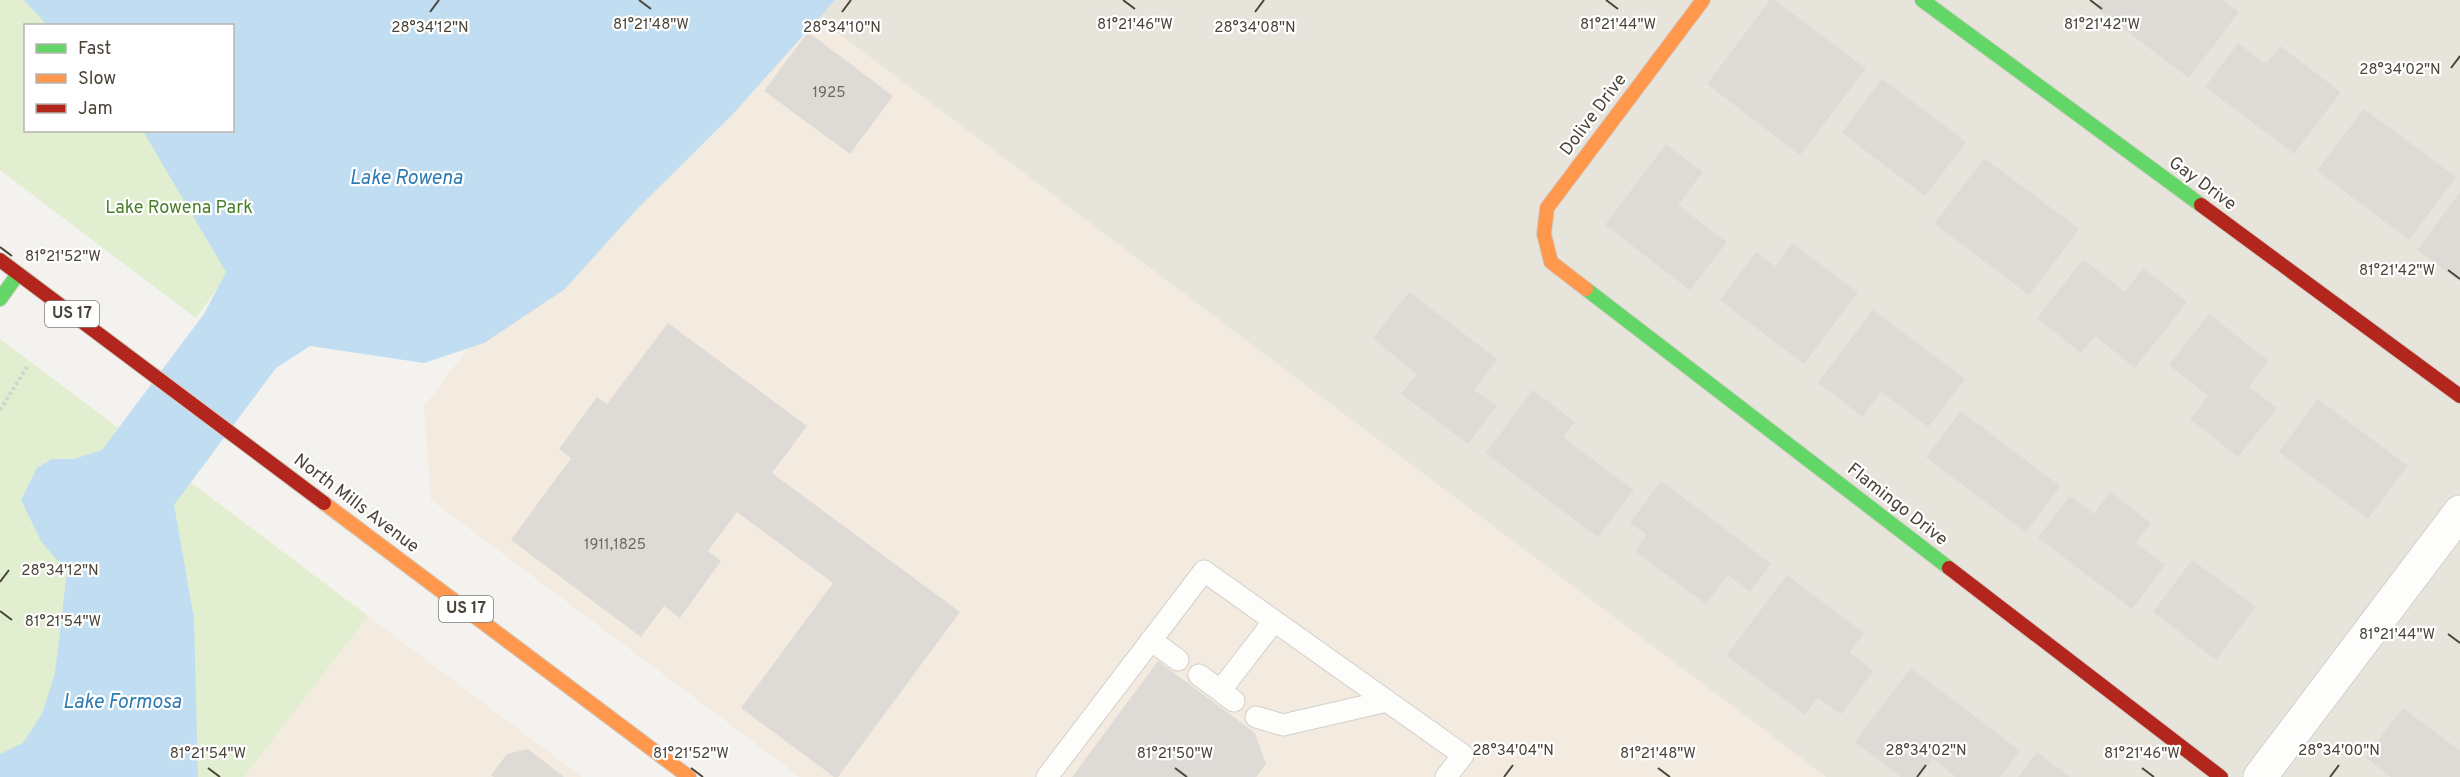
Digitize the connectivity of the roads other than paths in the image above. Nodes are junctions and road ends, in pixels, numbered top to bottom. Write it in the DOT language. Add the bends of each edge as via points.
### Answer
graph roads {
  1 [pos="1702,0"];
  2 [pos="1922,0"];
  3 [pos="0,261"];
  4 [pos="1551,262"];
  5 [pos="18,274"];
  6 [pos="0,299"];
  7 [pos="2460,396"];
  8 [pos="2460,512"];
  9 [pos="1274,621"];
  10 [pos="1151,640"];
  11 [pos="1178,660"];
  12 [pos="1199,675"];
  13 [pos="1387,701"];
  14 [pos="1256,717"];
  15 [pos="689,777"];
  16 [pos="1047,777"];
  17 [pos="1446,777"];
  18 [pos="2220,777"];
  19 [pos="2260,777"];
  1 -- 4 [label="street, Dolive Drive" via="1547,208 1544,234"];
  2 -- 7 [label="street, Gay Drive"];
  3 -- 5 [label="street, North Mills Avenue / US 17"];
  4 -- 18 [label="street, Flamingo Drive"];
  5 -- 6 [label="street"];
  5 -- 15 [label="street, North Mills Avenue / US 17"];
  8 -- 19 [label="street"];
  9 -- 10 [label="lane" via="1204,571"];
  9 -- 12 [label="lane" via="1227,696"];
  9 -- 13 [label="lane"];
  10 -- 11 [label="lane"];
  10 -- 16 [label="lane"];
  13 -- 14 [label="lane" via="1283,725"];
  13 -- 17 [label="lane" via="1463,755"];
}
